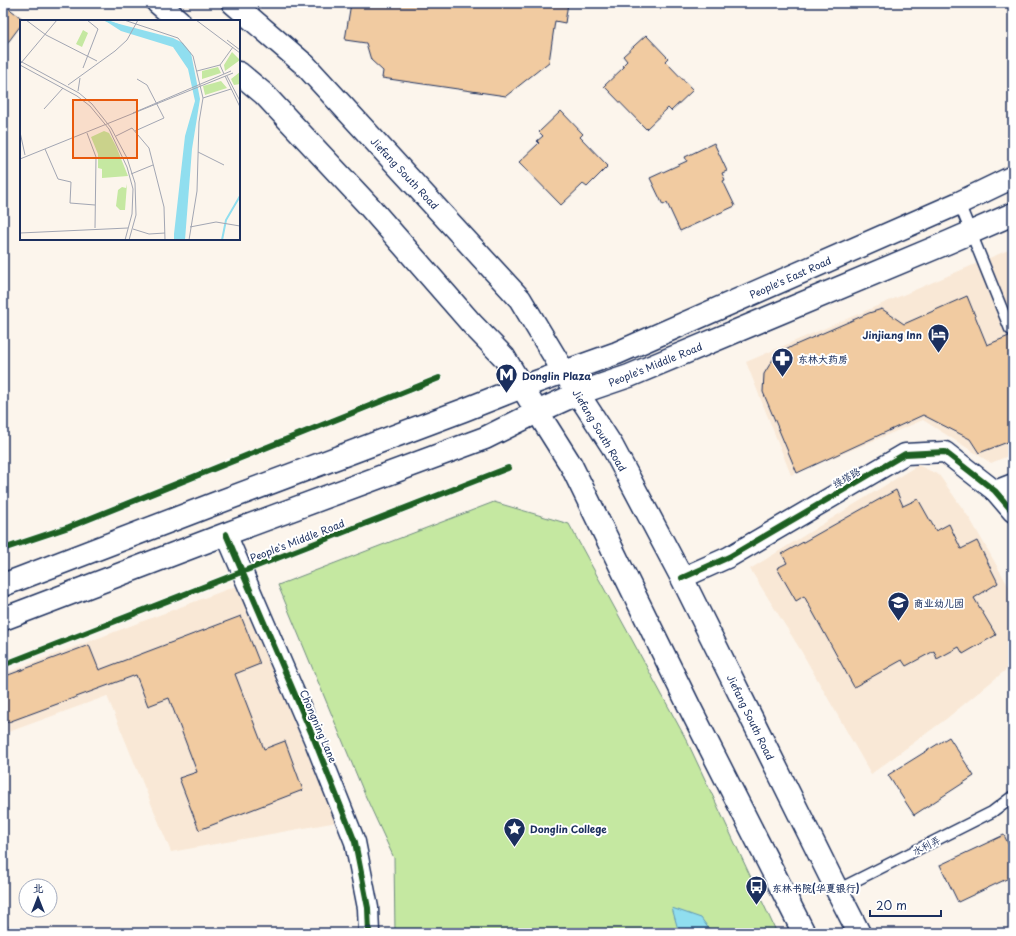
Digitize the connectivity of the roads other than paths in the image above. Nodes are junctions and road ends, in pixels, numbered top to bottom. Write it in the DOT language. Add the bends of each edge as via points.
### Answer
graph roads {
  1 [pos="158,3"];
  2 [pos="233,3"];
  3 [pos="178,20"];
  4 [pos="240,74"];
  5 [pos="1013,177"];
  6 [pos="959,203"];
  7 [pos="1013,214"];
  8 [pos="971,232"];
  9 [pos="1013,331"];
  10 [pos="564,372"];
  11 [pos="522,387"];
  12 [pos="579,393"];
  13 [pos="537,412"];
  14 [pos="1004,487"];
  15 [pos="1013,512"];
  16 [pos="226,534"];
  17 [pos="682,578"];
  18 [pos="3,585"];
  19 [pos="3,619"];
  20 [pos="1013,796"];
  21 [pos="837,890"];
  22 [pos="3,930"];
  23 [pos="4,933"];
  24 [pos="368,933"];
  25 [pos="804,933"];
  26 [pos="859,933"];
  1 -- 3 [label="main road"];
  2 -- 10 [label="main road, Jiefang South Road" via="306,65 520,300"];
  4 -- 11 [label="main road" via="264,94 504,357"];
  5 -- 6 [label="main road, People's East Road"];
  6 -- 8 [label="lane"];
  6 -- 10 [label="main road, People's East Road" via="617,353"];
  7 -- 8 [label="main road, People's Middle Road"];
  8 -- 9 [label="lane"];
  8 -- 12 [label="main road, People's Middle Road" via="629,376"];
  10 -- 11 [label="main road"];
  10 -- 12 [label="main road, Jiefang South Road"];
  11 -- 13 [label="main road"];
  11 -- 18 [label="main road"];
  12 -- 13 [label="main road, People's Middle Road"];
  12 -- 17 [label="main road, Jiefang South Road" via="612,446"];
  13 -- 16 [label="main road, People's Middle Road" via="485,438"];
  13 -- 25 [label="main road" via="571,465"];
  14 -- 15 [label="street, 绿塔路"];
  14 -- 17 [label="street, 绿塔路" via="945,452 905,454 729,557"];
  16 -- 19 [label="main road, People's Middle Road"];
  16 -- 24 [label="street, Chongning Lane" via="355,842 368,908"];
  17 -- 21 [label="main road, Jiefang South Road"];
  20 -- 21 [label="lane, 水利弄" via="992,812"];
  21 -- 26 [label="main road, Jiefang South Road"];
  22 -- 23 [label="lane"];
}
